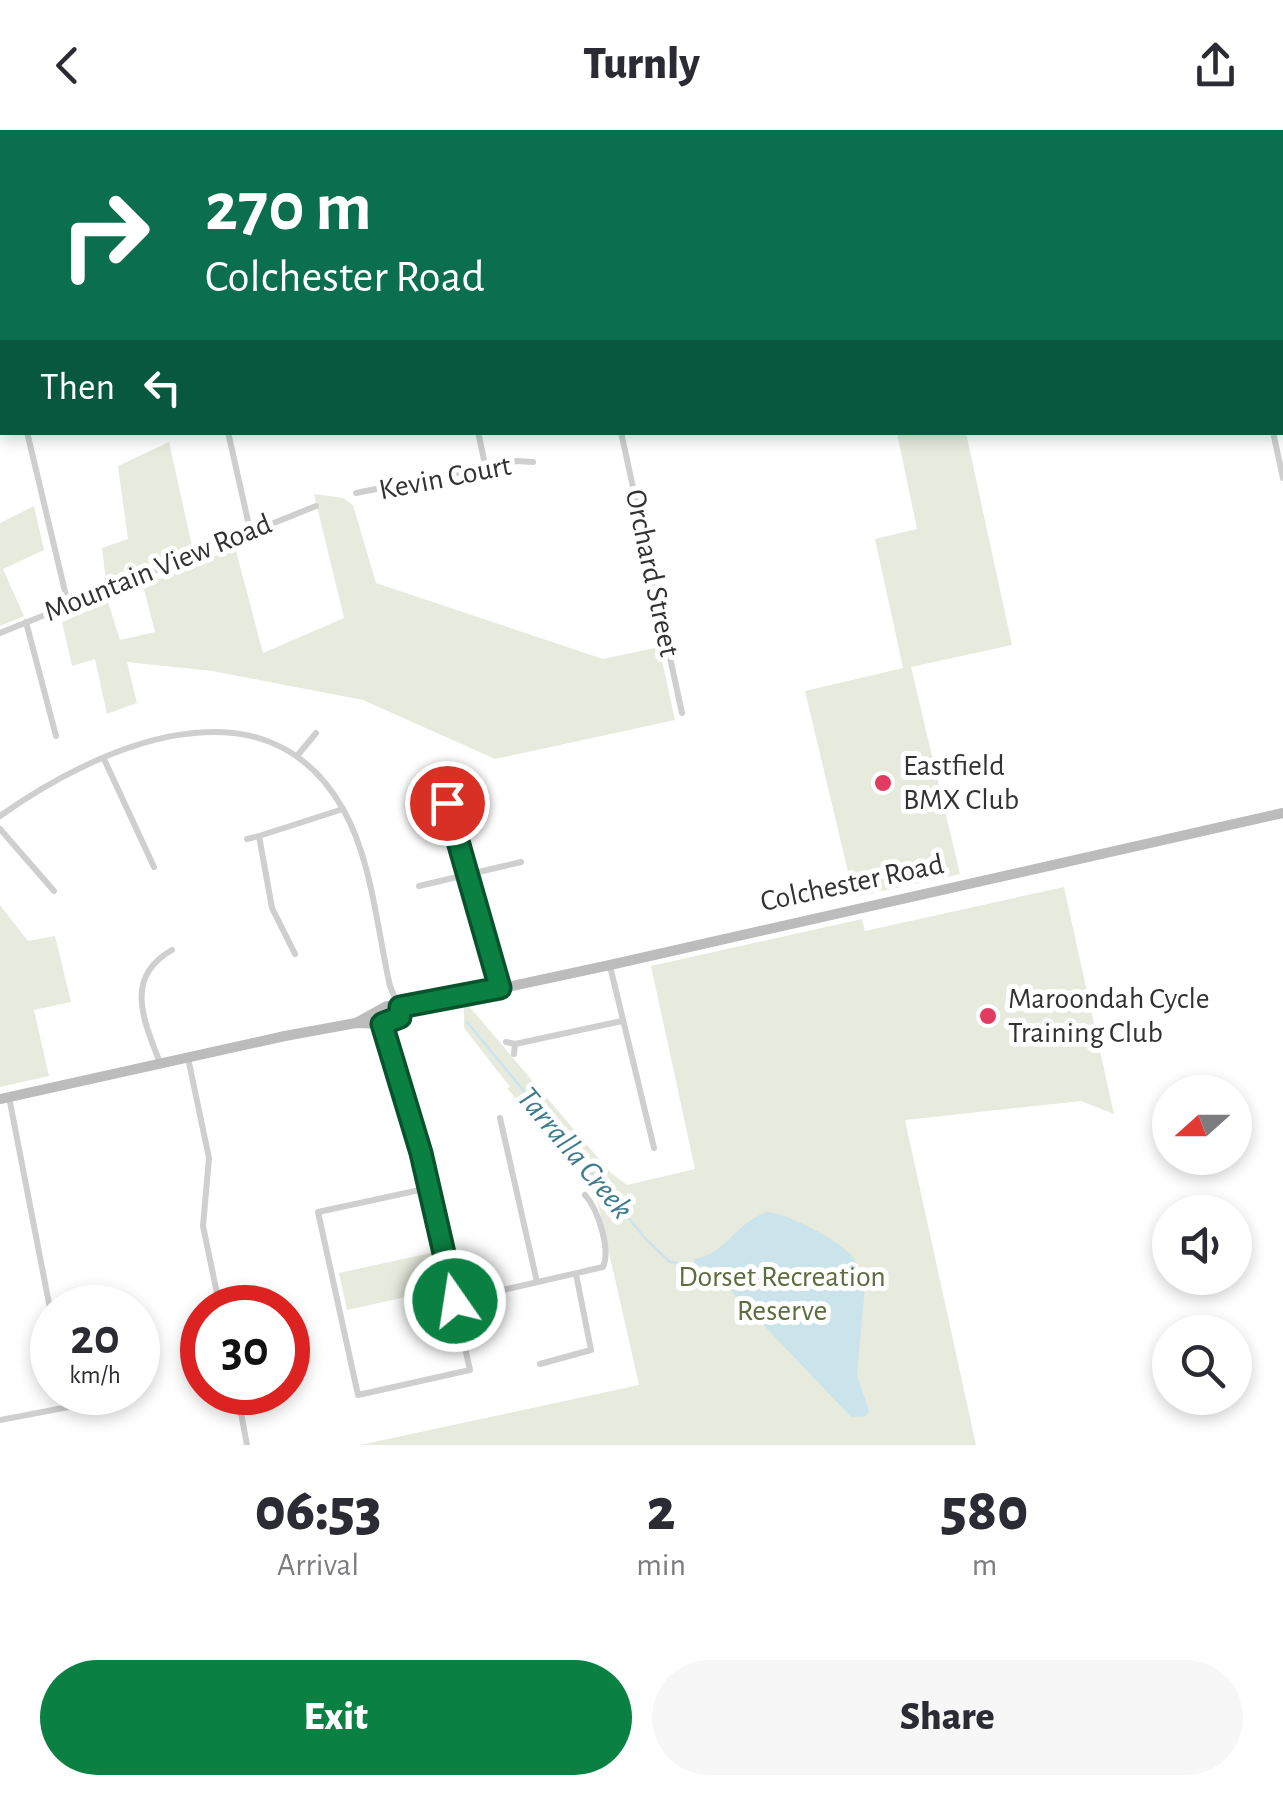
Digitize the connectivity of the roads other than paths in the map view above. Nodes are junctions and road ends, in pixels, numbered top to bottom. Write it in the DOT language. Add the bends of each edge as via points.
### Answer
graph roads {
  1 [pos="27,435"];
  2 [pos="229,435"];
  3 [pos="479,435"];
  4 [pos="622,435"];
  5 [pos="1274,435"];
  6 [pos="533,462"];
  7 [pos="486,469"];
  8 [pos="1283,478"];
  9 [pos="356,494"];
  10 [pos="316,506"];
  11 [pos="250,530"];
  12 [pos="68,604"];
  13 [pos="26,622"];
  14 [pos="0,632"];
  15 [pos="682,713"];
  16 [pos="316,733"];
  17 [pos="56,736"];
  18 [pos="297,756"];
  19 [pos="104,759"];
  20 [pos="440,772"];
  21 [pos="343,809"];
  22 [pos="1283,813"];
  23 [pos="0,816"];
  24 [pos="0,829"];
  25 [pos="258,836"];
  26 [pos="248,839"];
  27 [pos="521,862"];
  28 [pos="154,867"];
  29 [pos="464,876"];
  30 [pos="419,886"];
  31 [pos="54,891"];
  32 [pos="172,950"];
  33 [pos="295,954"];
  34 [pos="610,965"];
  35 [pos="500,988"];
  36 [pos="390,1014"];
  37 [pos="622,1021"];
  38 [pos="514,1054"];
  39 [pos="188,1058"];
  40 [pos="161,1064"];
  41 [pos="5,1098"];
  42 [pos="500,1118"];
  43 [pos="654,1148"];
  44 [pos="429,1188"];
  45 [pos="586,1195"];
  46 [pos="576,1274"];
  47 [pos="537,1282"];
  48 [pos="45,1285"];
  49 [pos="215,1285"];
  50 [pos="455,1301"];
  51 [pos="540,1364"];
  52 [pos="30,1414"];
  53 [pos="241,1415"];
  54 [pos="0,1420"];
  55 [pos="247,1445"];
  1 -- 12 [label="street"];
  2 -- 11 [label="street"];
  3 -- 7 [label="street"];
  4 -- 15 [label="street, Orchard Street"];
  5 -- 8 [label="street"];
  6 -- 7 [label="street, Kevin Court"];
  7 -- 9 [label="street, Kevin Court"];
  10 -- 11 [label="street, Mountain View Road"];
  11 -- 12 [label="street, Mountain View Road"];
  12 -- 13 [label="street, Mountain View Road"];
  13 -- 14 [label="street, Mountain View Road"];
  13 -- 17 [label="street"];
  16 -- 18 [label="street"];
  18 -- 19 [label="street" via="257,738 204,730 159,737"];
  18 -- 21 [label="street"];
  19 -- 23 [label="street"];
  19 -- 28 [label="street"];
  20 -- 29 [label="street"];
  21 -- 25 [label="street"];
  21 -- 36 [label="street" via="358,841 390,986"];
  22 -- 34 [label="main road, Colchester Road"];
  24 -- 31 [label="street"];
  25 -- 26 [label="street"];
  25 -- 33 [label="street" via="272,908"];
  27 -- 29 [label="street"];
  29 -- 30 [label="street"];
  29 -- 35 [label="street" via="488,933"];
  32 -- 40 [label="street" via="149,966 141,983"];
  34 -- 35 [label="main road, Colchester Road"];
  34 -- 37 [label="street"];
  35 -- 36 [label="main road, Colchester Road"];
  36 -- 39 [label="main road, Colchester Road"];
  36 -- 44 [label="street" via="388,1041"];
  37 -- 38 [label="street" via="510,1043"];
  37 -- 43 [label="street"];
  39 -- 40 [label="main road, Colchester Road"];
  39 -- 49 [label="street" via="209,1158 203,1226"];
  40 -- 41 [label="main road, Colchester Road"];
  41 -- 48 [label="street"];
  42 -- 47 [label="street"];
  44 -- 50 [label="street"];
  44 -- 50 [label="street" via="318,1212 358,1395 470,1370"];
  45 -- 46 [label="street" via="606,1260 600,1269"];
  46 -- 47 [label="street"];
  46 -- 51 [label="street" via="591,1350"];
  47 -- 50 [label="street"];
  52 -- 54 [label="street"];
  53 -- 55 [label="street"];
}
